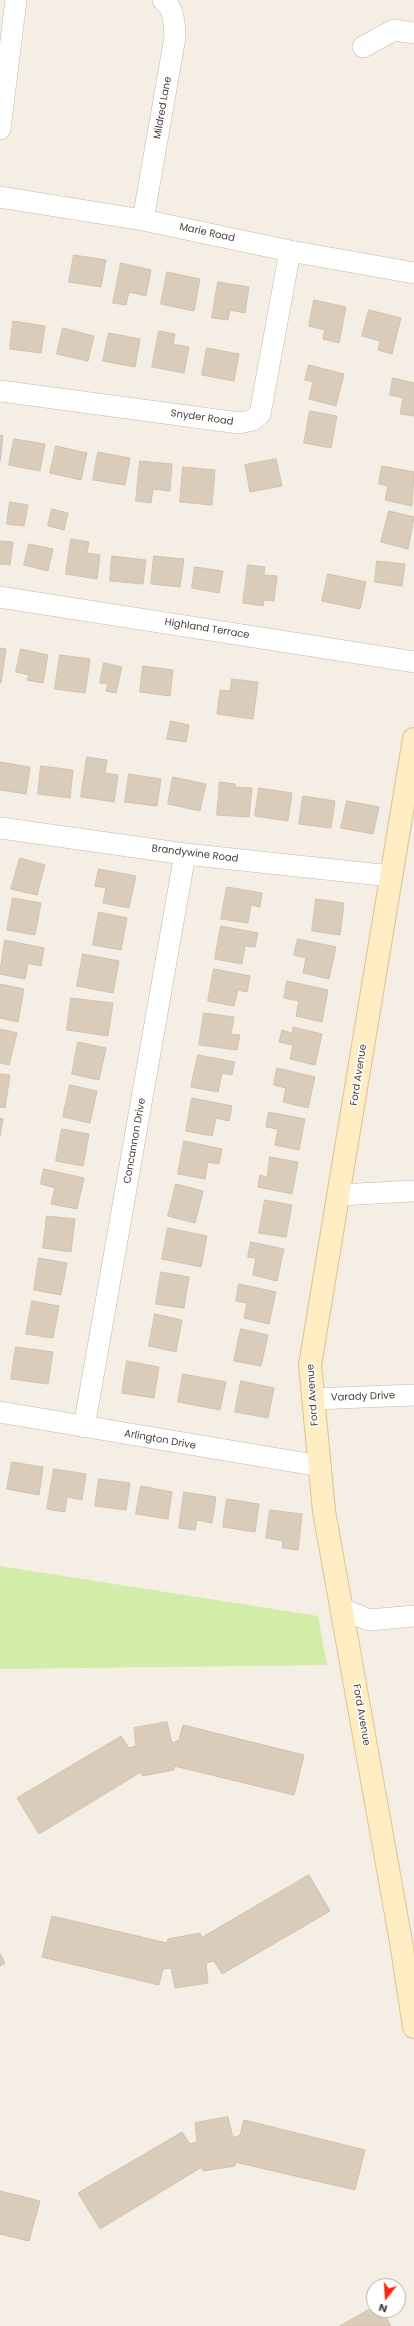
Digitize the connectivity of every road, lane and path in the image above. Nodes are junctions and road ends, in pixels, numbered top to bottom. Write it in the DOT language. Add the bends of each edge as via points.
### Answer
graph roads {
  1 [pos="16,0"];
  2 [pos="163,0"];
  3 [pos="414,33"];
  4 [pos="363,47"];
  5 [pos="0,129"];
  6 [pos="0,197"];
  7 [pos="144,220"];
  8 [pos="290,251"];
  9 [pos="414,272"];
  10 [pos="0,391"];
  11 [pos="0,597"];
  12 [pos="414,662"];
  13 [pos="414,739"];
  14 [pos="0,828"];
  15 [pos="185,854"];
  16 [pos="392,876"];
  17 [pos="414,1191"];
  18 [pos="339,1195"];
  19 [pos="414,1395"];
  20 [pos="313,1399"];
  21 [pos="0,1412"];
  22 [pos="84,1427"];
  23 [pos="320,1466"];
  24 [pos="342,1609"];
  25 [pos="414,1616"];
  26 [pos="414,2027"];
  1 -- 5 [label="street"];
  2 -- 7 [label="street, Mildred Lane" via="168,3 174,16 175,37"];
  3 -- 4 [label="street" via="394,30"];
  6 -- 7 [label="street, Marie Road"];
  7 -- 8 [label="street, Marie Road"];
  8 -- 9 [label="street, Marie Road"];
  8 -- 10 [label="street, Snyder Road" via="260,414 253,420 239,423"];
  11 -- 12 [label="street, Highland Terrace"];
  13 -- 16 [label="street, Ford Avenue"];
  14 -- 15 [label="street, Brandywine Road"];
  15 -- 16 [label="street, Brandywine Road"];
  15 -- 22 [label="street, Concannon Drive"];
  16 -- 18 [label="street, Ford Avenue"];
  17 -- 18 [label="street"];
  18 -- 20 [label="street, Ford Avenue" via="310,1365"];
  19 -- 20 [label="street, Varady Drive"];
  20 -- 23 [label="street, Ford Avenue"];
  21 -- 22 [label="street, Arlington Drive"];
  22 -- 23 [label="street, Arlington Drive"];
  23 -- 24 [label="street, Ford Avenue" via="324,1511"];
  24 -- 25 [label="street" via="369,1620"];
  24 -- 26 [label="street, Ford Avenue"];
}
